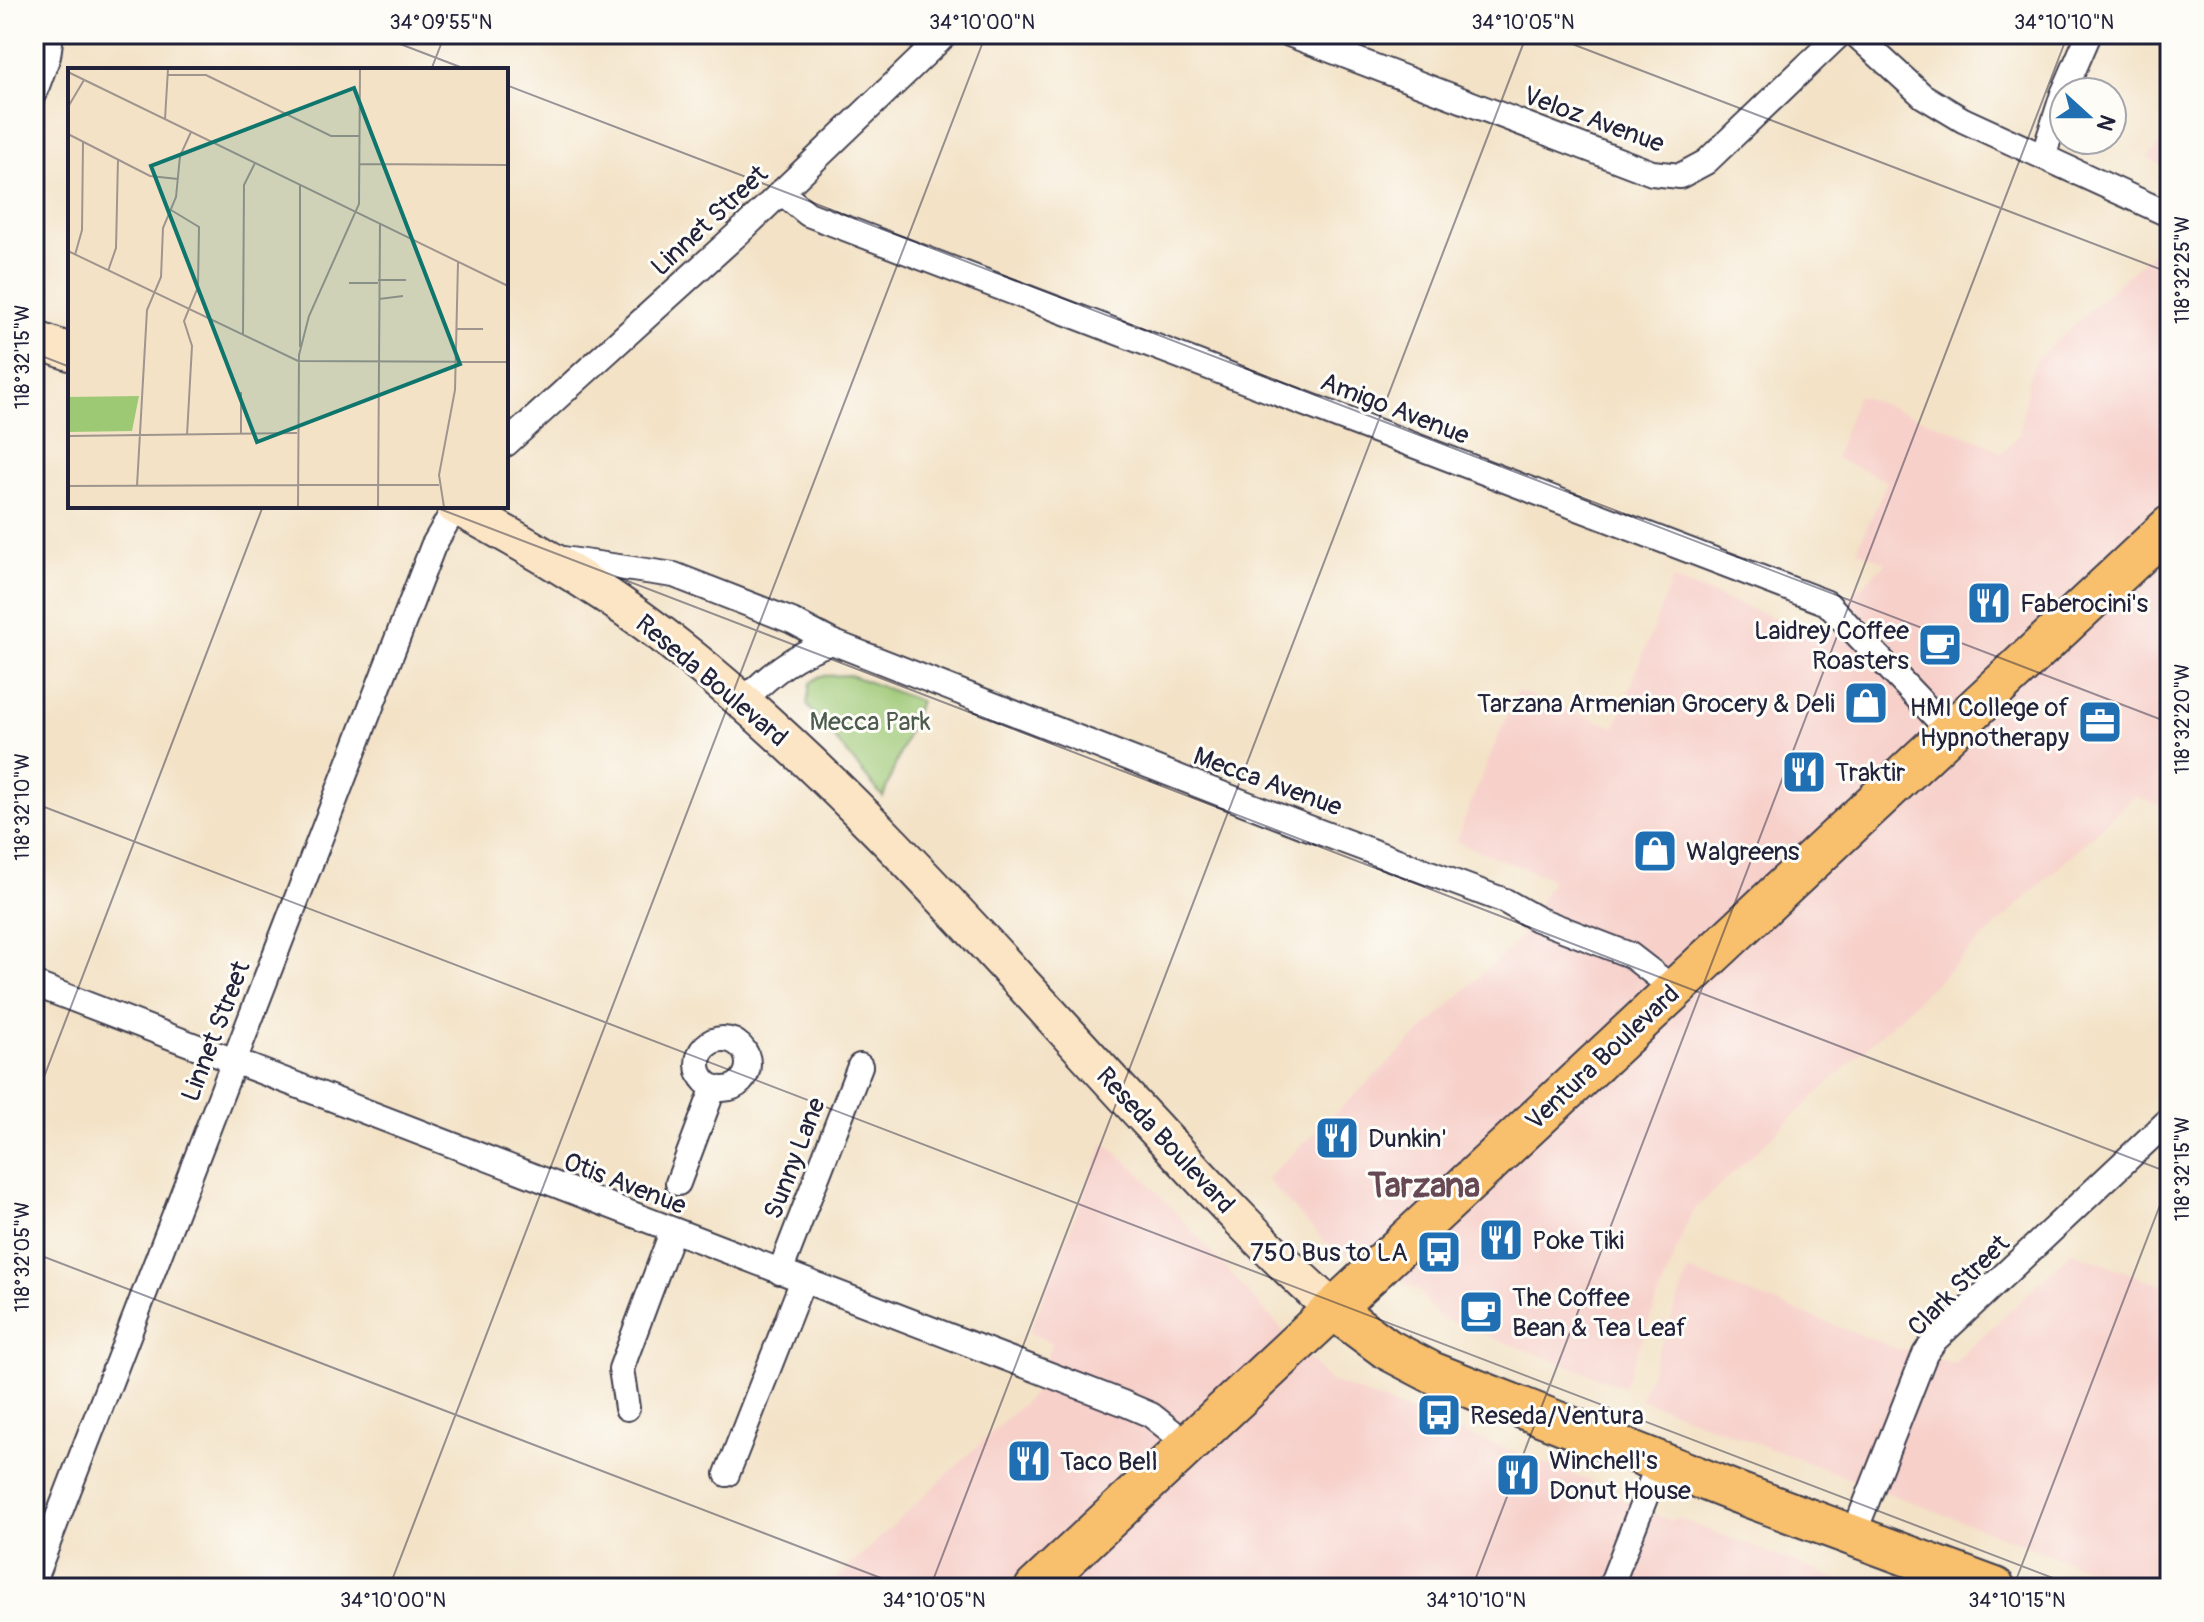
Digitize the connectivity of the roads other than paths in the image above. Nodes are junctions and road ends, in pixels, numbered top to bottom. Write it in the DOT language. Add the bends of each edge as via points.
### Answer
graph roads {
  1 [pos="51,34"];
  2 [pos="946,34"];
  3 [pos="1289,34"];
  4 [pos="1840,34"];
  5 [pos="1855,34"];
  6 [pos="2089,34"];
  7 [pos="34,94"];
  8 [pos="2043,157"];
  9 [pos="781,192"];
  10 [pos="2170,215"];
  11 [pos="34,339"];
  12 [pos="68,351"];
  13 [pos="508,442"];
  14 [pos="454,508"];
  15 [pos="459,508"];
  16 [pos="2170,526"];
  17 [pos="546,556"];
  18 [pos="832,642"];
  19 [pos="743,701"];
  20 [pos="1951,733"];
  21 [pos="34,984"];
  22 [pos="1674,989"];
  23 [pos="234,1061"];
  24 [pos="860,1066"];
  25 [pos="714,1087"];
  26 [pos="2170,1119"];
  27 [pos="678,1183"];
  28 [pos="672,1232"];
  29 [pos="791,1276"];
  30 [pos="1333,1309"];
  31 [pos="627,1408"];
  32 [pos="1189,1445"];
  33 [pos="1659,1462"];
  34 [pos="727,1474"];
  35 [pos="1853,1536"];
  36 [pos="34,1579"];
  37 [pos="1035,1588"];
  38 [pos="1610,1588"];
  39 [pos="1995,1588"];
  1 -- 7 [label="street"];
  2 -- 9 [label="street, Linnet Street"];
  3 -- 4 [label="street, Veloz Avenue" via="1652,173 1680,176 1706,162"];
  5 -- 8 [label="street" via="1923,96"];
  6 -- 8 [label="street"];
  8 -- 10 [label="street"];
  9 -- 13 [label="street, Linnet Street"];
  9 -- 20 [label="street, Amigo Avenue" via="808,214 1827,603"];
  11 -- 12 [label="main road"];
  14 -- 23 [label="street, Linnet Street" via="433,546"];
  15 -- 17 [label="main road, Reseda Boulevard"];
  16 -- 20 [label="main road, Ventura Boulevard"];
  17 -- 18 [label="street, Mecca Avenue" via="674,575"];
  17 -- 19 [label="main road, Reseda Boulevard" via="629,610"];
  18 -- 19 [label="street" via="803,651"];
  18 -- 22 [label="street, Mecca Avenue" via="1505,901 1630,955"];
  19 -- 30 [label="main road, Reseda Boulevard" via="832,785 1225,1204"];
  20 -- 22 [label="main road, Ventura Boulevard"];
  21 -- 23 [label="street, Otis Avenue"];
  22 -- 30 [label="main road, Ventura Boulevard"];
  23 -- 28 [label="street, Otis Avenue"];
  23 -- 36 [label="street, Linnet Street"];
  24 -- 29 [label="street, Sunny Lane"];
  25 -- 27 [label="street"];
  26 -- 35 [label="street, Clark Street" via="1935,1340"];
  28 -- 29 [label="street, Otis Avenue"];
  28 -- 31 [label="street" via="621,1369"];
  29 -- 32 [label="street, Otis Avenue" via="1145,1412"];
  29 -- 34 [label="street, Sunny Lane"];
  30 -- 32 [label="main road, Ventura Boulevard"];
  30 -- 33 [label="main road, Reseda Boulevard" via="1387,1349 1431,1372"];
  32 -- 37 [label="main road, Ventura Boulevard"];
  33 -- 35 [label="main road, Reseda Boulevard"];
  33 -- 38 [label="street"];
  35 -- 39 [label="main road, Reseda Boulevard"];
}
